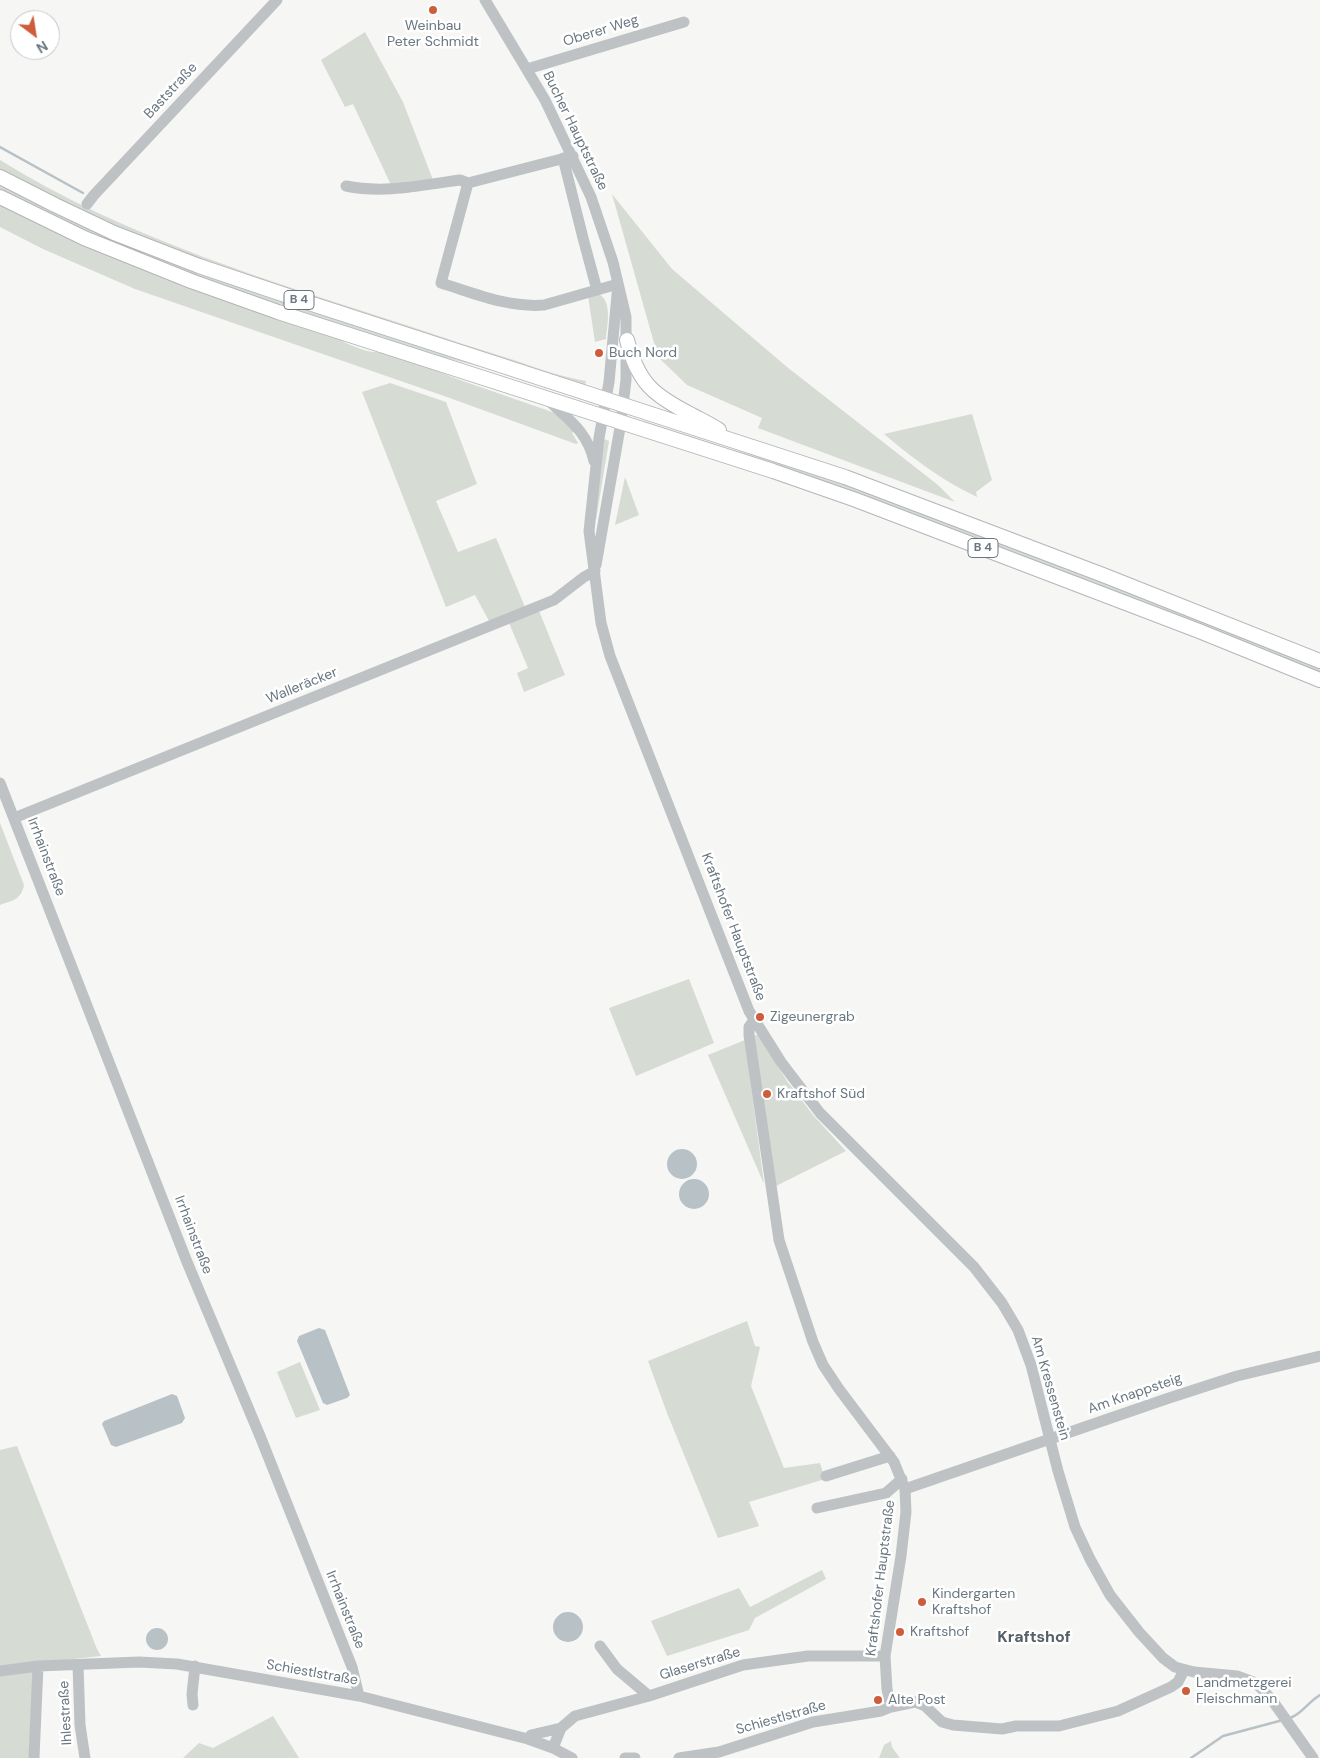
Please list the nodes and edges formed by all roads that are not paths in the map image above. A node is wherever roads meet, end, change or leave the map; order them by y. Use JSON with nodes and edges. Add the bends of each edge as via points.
{"nodes":[{"id":1,"x":277,"y":0,"type":"edge"},
{"id":2,"x":486,"y":0,"type":"edge"},
{"id":3,"x":684,"y":22,"type":"dead end"},
{"id":4,"x":527,"y":69,"type":"junction"},
{"id":5,"x":568,"y":157,"type":"junction"},
{"id":6,"x":0,"y":177,"type":"edge"},
{"id":7,"x":468,"y":183,"type":"junction"},
{"id":8,"x":346,"y":186,"type":"dead end"},
{"id":9,"x":0,"y":197,"type":"edge"},
{"id":10,"x":87,"y":204,"type":"dead end"},
{"id":11,"x":618,"y":284,"type":"junction"},
{"id":12,"x":598,"y":290,"type":"junction"},
{"id":13,"x":627,"y":340,"type":"junction"},
{"id":14,"x":547,"y":399,"type":"junction"},
{"id":15,"x":607,"y":400,"type":"junction"},
{"id":16,"x":623,"y":406,"type":"junction"},
{"id":17,"x":604,"y":417,"type":"junction"},
{"id":18,"x":621,"y":422,"type":"junction"},
{"id":19,"x":736,"y":442,"type":"junction"},
{"id":20,"x":595,"y":465,"type":"junction"},
{"id":21,"x":595,"y":571,"type":"junction"},
{"id":22,"x":1320,"y":661,"type":"edge"},
{"id":23,"x":1320,"y":680,"type":"edge"},
{"id":24,"x":0,"y":783,"type":"edge"},
{"id":25,"x":14,"y":818,"type":"junction"},
{"id":26,"x":754,"y":1020,"type":"junction"},
{"id":27,"x":1320,"y":1356,"type":"edge"},
{"id":28,"x":1050,"y":1440,"type":"junction"},
{"id":29,"x":890,"y":1456,"type":"junction"},
{"id":30,"x":826,"y":1476,"type":"dead end"},
{"id":31,"x":904,"y":1484,"type":"junction"},
{"id":32,"x":817,"y":1508,"type":"dead end"},
{"id":33,"x":600,"y":1646,"type":"dead end"},
{"id":34,"x":885,"y":1656,"type":"junction"},
{"id":35,"x":78,"y":1665,"type":"junction"},
{"id":36,"x":38,"y":1666,"type":"junction"},
{"id":37,"x":195,"y":1666,"type":"junction"},
{"id":38,"x":1184,"y":1670,"type":"junction"},
{"id":39,"x":0,"y":1672,"type":"edge"},
{"id":40,"x":359,"y":1696,"type":"junction"},
{"id":41,"x":649,"y":1696,"type":"junction"},
{"id":42,"x":194,"y":1705,"type":"dead end"},
{"id":43,"x":891,"y":1707,"type":"junction"},
{"id":44,"x":561,"y":1728,"type":"junction"},
{"id":45,"x":528,"y":1739,"type":"junction"},
{"id":46,"x":553,"y":1748,"type":"junction"},
{"id":47,"x":34,"y":1758,"type":"edge"},
{"id":48,"x":85,"y":1758,"type":"edge"},
{"id":49,"x":572,"y":1758,"type":"edge"},
{"id":50,"x":625,"y":1758,"type":"edge"},
{"id":51,"x":635,"y":1758,"type":"edge"},
{"id":52,"x":679,"y":1758,"type":"edge"},
{"id":53,"x":1313,"y":1758,"type":"edge"}],
"edges":[{"from":1,"to":10,"type":"street","name":"Baststraße"},
{"from":2,"to":4,"type":"street","name":"Bucher Hauptstraße"},
{"from":3,"to":4,"type":"street","name":"Oberer Weg"},
{"from":4,"to":5,"type":"street","name":"Bucher Hauptstraße","via":[[546,100]]},
{"from":5,"to":7,"type":"street"},
{"from":5,"to":11,"type":"street","name":"Bucher Hauptstraße","via":[[591,197]]},
{"from":5,"to":12,"type":"street","name":"Bucher Hauptstraße","via":[[582,238]]},
{"from":6,"to":15,"type":"main road","number":"B 4","via":[[114,233],[199,266]]},
{"from":7,"to":8,"type":"street","via":[[460,180],[362,190]]},
{"from":7,"to":12,"type":"street","via":[[441,283],[508,304],[533,306]]},
{"from":9,"to":14,"type":"main road","number":"B 4","via":[[84,238],[191,281]]},
{"from":11,"to":12,"type":"street"},
{"from":11,"to":13,"type":"street","name":"Bucher Hauptstraße","via":[[626,317]]},
{"from":11,"to":15,"type":"street","name":"Bucher Hauptstraße"},
{"from":13,"to":16,"type":"street","name":"Bucher Hauptstraße"},
{"from":13,"to":19,"type":"main road","number":"B 4","via":[[632,360],[646,384],[667,402],[712,425]]},
{"from":14,"to":17,"type":"main road","number":"B 4"},
{"from":14,"to":20,"type":"street","via":[[580,430]]},
{"from":15,"to":16,"type":"main road","number":"B 4"},
{"from":15,"to":17,"type":"street","name":"Bucher Hauptstraße"},
{"from":16,"to":18,"type":"street","name":"Bucher Hauptstraße"},
{"from":16,"to":19,"type":"main road","number":"B 4"},
{"from":17,"to":18,"type":"main road","number":"B 4"},
{"from":17,"to":20,"type":"street","name":"Kraftshofer Hauptstraße"},
{"from":18,"to":21,"type":"street","name":"Kraftshofer Hauptstraße"},
{"from":18,"to":23,"type":"main road","number":"B 4","via":[[856,500]]},
{"from":19,"to":22,"type":"main road","number":"B 4","via":[[864,484],[1103,574]]},
{"from":20,"to":21,"type":"street","name":"Kraftshofer Hauptstraße","via":[[589,540]]},
{"from":21,"to":25,"type":"street","name":"Walleräcker","via":[[554,600]]},
{"from":21,"to":26,"type":"street","name":"Kraftshofer Hauptstraße","via":[[601,623],[610,656],[741,994]]},
{"from":24,"to":25,"type":"street","name":"Irrhainstraße"},
{"from":25,"to":40,"type":"street","name":"Irrhainstraße","via":[[187,1262],[352,1667]]},
{"from":26,"to":28,"type":"street","name":"Am Kressenstein","via":[[791,1076],[824,1117],[994,1289],[1024,1344]]},
{"from":26,"to":29,"type":"street","name":"Kraftshofer Hauptstraße","via":[[749,1027],[749,1035],[779,1240],[823,1365]]},
{"from":27,"to":28,"type":"street","name":"Am Knappsteig","via":[[1237,1376]]},
{"from":28,"to":31,"type":"street","name":"Am Knappsteig"},
{"from":28,"to":38,"type":"street","name":"Am Kressenstein","via":[[1075,1527],[1098,1575],[1145,1639],[1168,1662]]},
{"from":29,"to":30,"type":"street"},
{"from":29,"to":31,"type":"street","name":"Kraftshofer Hauptstraße"},
{"from":31,"to":32,"type":"street","name":"Kraftshofer Hauptstraße","via":[[886,1492]]},
{"from":31,"to":34,"type":"street","name":"Kraftshofer Hauptstraße","via":[[906,1512]]},
{"from":33,"to":41,"type":"street","via":[[617,1669]]},
{"from":34,"to":41,"type":"street","name":"Glaserstraße","via":[[808,1656],[744,1665]]},
{"from":34,"to":43,"type":"street","name":"Kraftshofer Hauptstraße"},
{"from":35,"to":36,"type":"street","name":"Schiestlstraße"},
{"from":35,"to":37,"type":"street","name":"Schiestlstraße","via":[[147,1662]]},
{"from":35,"to":48,"type":"street","name":"Ihlestraße","via":[[80,1725]]},
{"from":36,"to":39,"type":"street","name":"Schiestlstraße"},
{"from":36,"to":47,"type":"street"},
{"from":37,"to":40,"type":"street","name":"Schiestlstraße"},
{"from":37,"to":42,"type":"street"},
{"from":38,"to":43,"type":"street","via":[[1171,1688],[1118,1711],[1059,1726],[1002,1729],[953,1725],[942,1722],[924,1706],[914,1702]]},
{"from":38,"to":53,"type":"street","via":[[1244,1678],[1260,1687]]},
{"from":40,"to":45,"type":"street","name":"Schiestlstraße"},
{"from":41,"to":44,"type":"street","name":"Glaserstraße","via":[[575,1716]]},
{"from":43,"to":52,"type":"street","name":"Schiestlstraße","via":[[813,1722],[719,1752]]},
{"from":44,"to":45,"type":"street","name":"Glaserstraße","via":[[531,1735]]},
{"from":44,"to":46,"type":"street"},
{"from":45,"to":46,"type":"street","name":"Schiestlstraße"},
{"from":46,"to":49,"type":"street","name":"Schiestlstraße"},
{"from":50,"to":51,"type":"street"}]}
